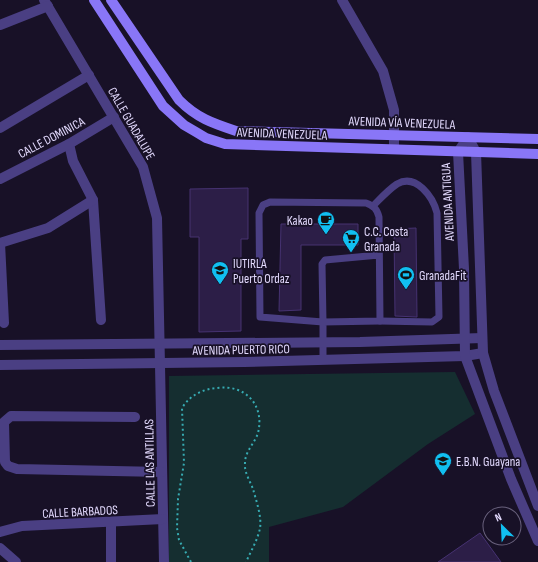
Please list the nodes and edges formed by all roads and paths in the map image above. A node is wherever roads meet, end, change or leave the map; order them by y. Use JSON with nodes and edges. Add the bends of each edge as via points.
{"nodes":[{"id":1,"x":94,"y":0,"type":"edge"},
{"id":2,"x":111,"y":0,"type":"edge"},
{"id":3,"x":342,"y":0,"type":"edge"},
{"id":4,"x":46,"y":3,"type":"edge"},
{"id":5,"x":0,"y":25,"type":"edge"},
{"id":6,"x":89,"y":76,"type":"junction"},
{"id":7,"x":114,"y":117,"type":"junction"},
{"id":8,"x":207,"y":121,"type":"junction"},
{"id":9,"x":0,"y":128,"type":"edge"},
{"id":10,"x":196,"y":132,"type":"junction"},
{"id":11,"x":395,"y":134,"type":"junction"},
{"id":12,"x":468,"y":137,"type":"junction"},
{"id":13,"x":538,"y":139,"type":"edge"},
{"id":14,"x":69,"y":144,"type":"junction"},
{"id":15,"x":394,"y":149,"type":"junction"},
{"id":16,"x":458,"y":152,"type":"junction"},
{"id":17,"x":476,"y":152,"type":"junction"},
{"id":18,"x":538,"y":154,"type":"edge"},
{"id":19,"x":0,"y":179,"type":"edge"},
{"id":20,"x":93,"y":200,"type":"junction"},
{"id":21,"x":373,"y":206,"type":"junction"},
{"id":22,"x":0,"y":243,"type":"edge"},
{"id":23,"x":379,"y":255,"type":"junction"},
{"id":24,"x":102,"y":320,"type":"dead end"},
{"id":25,"x":380,"y":321,"type":"junction"},
{"id":26,"x":323,"y":322,"type":"junction"},
{"id":27,"x":4,"y":323,"type":"dead end"},
{"id":28,"x":482,"y":338,"type":"junction"},
{"id":29,"x":464,"y":340,"type":"junction"},
{"id":30,"x":323,"y":342,"type":"junction"},
{"id":31,"x":159,"y":344,"type":"junction"},
{"id":32,"x":0,"y":345,"type":"edge"},
{"id":33,"x":483,"y":353,"type":"junction"},
{"id":34,"x":465,"y":356,"type":"junction"},
{"id":35,"x":323,"y":360,"type":"junction"},
{"id":36,"x":160,"y":363,"type":"junction"},
{"id":37,"x":0,"y":365,"type":"edge"},
{"id":38,"x":134,"y":417,"type":"dead end"},
{"id":39,"x":162,"y":472,"type":"junction"},
{"id":40,"x":538,"y":506,"type":"edge"},
{"id":41,"x":163,"y":519,"type":"junction"},
{"id":42,"x":111,"y":522,"type":"junction"},
{"id":43,"x":0,"y":532,"type":"edge"},
{"id":44,"x":538,"y":541,"type":"edge"},
{"id":45,"x":0,"y":548,"type":"edge"},
{"id":46,"x":16,"y":562,"type":"edge"},
{"id":47,"x":111,"y":562,"type":"edge"},
{"id":48,"x":164,"y":562,"type":"edge"},
{"id":49,"x":191,"y":562,"type":"edge"},
{"id":50,"x":246,"y":562,"type":"edge"}],
"edges":[{"from":1,"to":10,"type":"street","name":"AVENIDA VENEZUELA","via":[[163,106]]},
{"from":2,"to":8,"type":"street","name":"AVENIDA VÍA VENEZUELA","via":[[179,100],[191,112]]},
{"from":3,"to":11,"type":"street","via":[[384,71],[394,110]]},
{"from":4,"to":5,"type":"street"},
{"from":4,"to":6,"type":"street","name":"CALLE GUADALUPE"},
{"from":6,"to":7,"type":"street","name":"CALLE GUADALUPE"},
{"from":6,"to":9,"type":"street"},
{"from":7,"to":14,"type":"street","name":"CALLE DOMINICA"},
{"from":7,"to":31,"type":"street","name":"CALLE GUADALUPE","via":[[143,167],[157,218]]},
{"from":8,"to":10,"type":"street"},
{"from":8,"to":11,"type":"street","name":"AVENIDA VÍA VENEZUELA","via":[[236,131]]},
{"from":10,"to":15,"type":"street","name":"AVENIDA VENEZUELA","via":[[225,144]]},
{"from":11,"to":12,"type":"street","name":"AVENIDA VÍA VENEZUELA"},
{"from":11,"to":15,"type":"street"},
{"from":12,"to":13,"type":"street","name":"AVENIDA VÍA VENEZUELA"},
{"from":12,"to":16,"type":"street","name":"AVENIDA ANTIGUA"},
{"from":12,"to":17,"type":"street"},
{"from":14,"to":19,"type":"street","name":"CALLE DOMINICA"},
{"from":14,"to":20,"type":"street","via":[[73,161]]},
{"from":15,"to":16,"type":"street","name":"AVENIDA VENEZUELA"},
{"from":16,"to":17,"type":"street","name":"AVENIDA VENEZUELA"},
{"from":16,"to":29,"type":"street","name":"AVENIDA ANTIGUA","via":[[464,269]]},
{"from":17,"to":18,"type":"street","name":"AVENIDA VENEZUELA"},
{"from":17,"to":28,"type":"street"},
{"from":20,"to":22,"type":"street","via":[[48,228]]},
{"from":20,"to":24,"type":"street"},
{"from":21,"to":23,"type":"lane","via":[[379,217]]},
{"from":21,"to":25,"type":"lane","via":[[398,183],[410,182],[428,192],[437,213],[439,316],[432,322]]},
{"from":21,"to":26,"type":"lane","via":[[366,203],[270,202],[263,205],[259,213],[260,317]]},
{"from":22,"to":27,"type":"street"},
{"from":23,"to":25,"type":"lane"},
{"from":23,"to":26,"type":"lane","via":[[325,260],[322,264]]},
{"from":25,"to":26,"type":"lane"},
{"from":26,"to":30,"type":"lane"},
{"from":28,"to":29,"type":"street","name":"AVENIDA PUERTO RICO"},
{"from":28,"to":33,"type":"street"},
{"from":29,"to":30,"type":"street","name":"AVENIDA PUERTO RICO"},
{"from":29,"to":34,"type":"street","name":"AVENIDA ANTIGUA"},
{"from":30,"to":31,"type":"street","name":"AVENIDA PUERTO RICO"},
{"from":30,"to":35,"type":"lane"},
{"from":31,"to":32,"type":"street","name":"AVENIDA PUERTO RICO"},
{"from":31,"to":36,"type":"street","name":"CALLE GUADALUPE"},
{"from":33,"to":34,"type":"street","name":"AVENIDA PUERTO RICO"},
{"from":33,"to":40,"type":"street","via":[[494,390]]},
{"from":34,"to":35,"type":"street","name":"AVENIDA PUERTO RICO"},
{"from":34,"to":44,"type":"street","name":"AVENIDA ANTIGUA","via":[[511,479]]},
{"from":35,"to":36,"type":"street","name":"AVENIDA PUERTO RICO"},
{"from":36,"to":37,"type":"street","name":"AVENIDA PUERTO RICO"},
{"from":36,"to":39,"type":"street","name":"CALLE LAS ANTILLAS"},
{"from":38,"to":39,"type":"street","via":[[10,416],[4,422],[5,462],[17,469]]},
{"from":39,"to":41,"type":"street","name":"CALLE LAS ANTILLAS"},
{"from":41,"to":42,"type":"street","name":"CALLE BARBADOS"},
{"from":41,"to":48,"type":"street","name":"CALLE LAS ANTILLAS"},
{"from":42,"to":43,"type":"street","name":"CALLE BARBADOS","via":[[22,526]]},
{"from":42,"to":47,"type":"street"},
{"from":45,"to":46,"type":"street"},
{"from":49,"to":50,"type":"path","via":[[179,540],[177,528],[178,499],[184,463],[182,408],[187,400],[198,393],[226,386],[252,398],[260,423],[257,435],[248,449],[245,463],[260,528]]}]}
